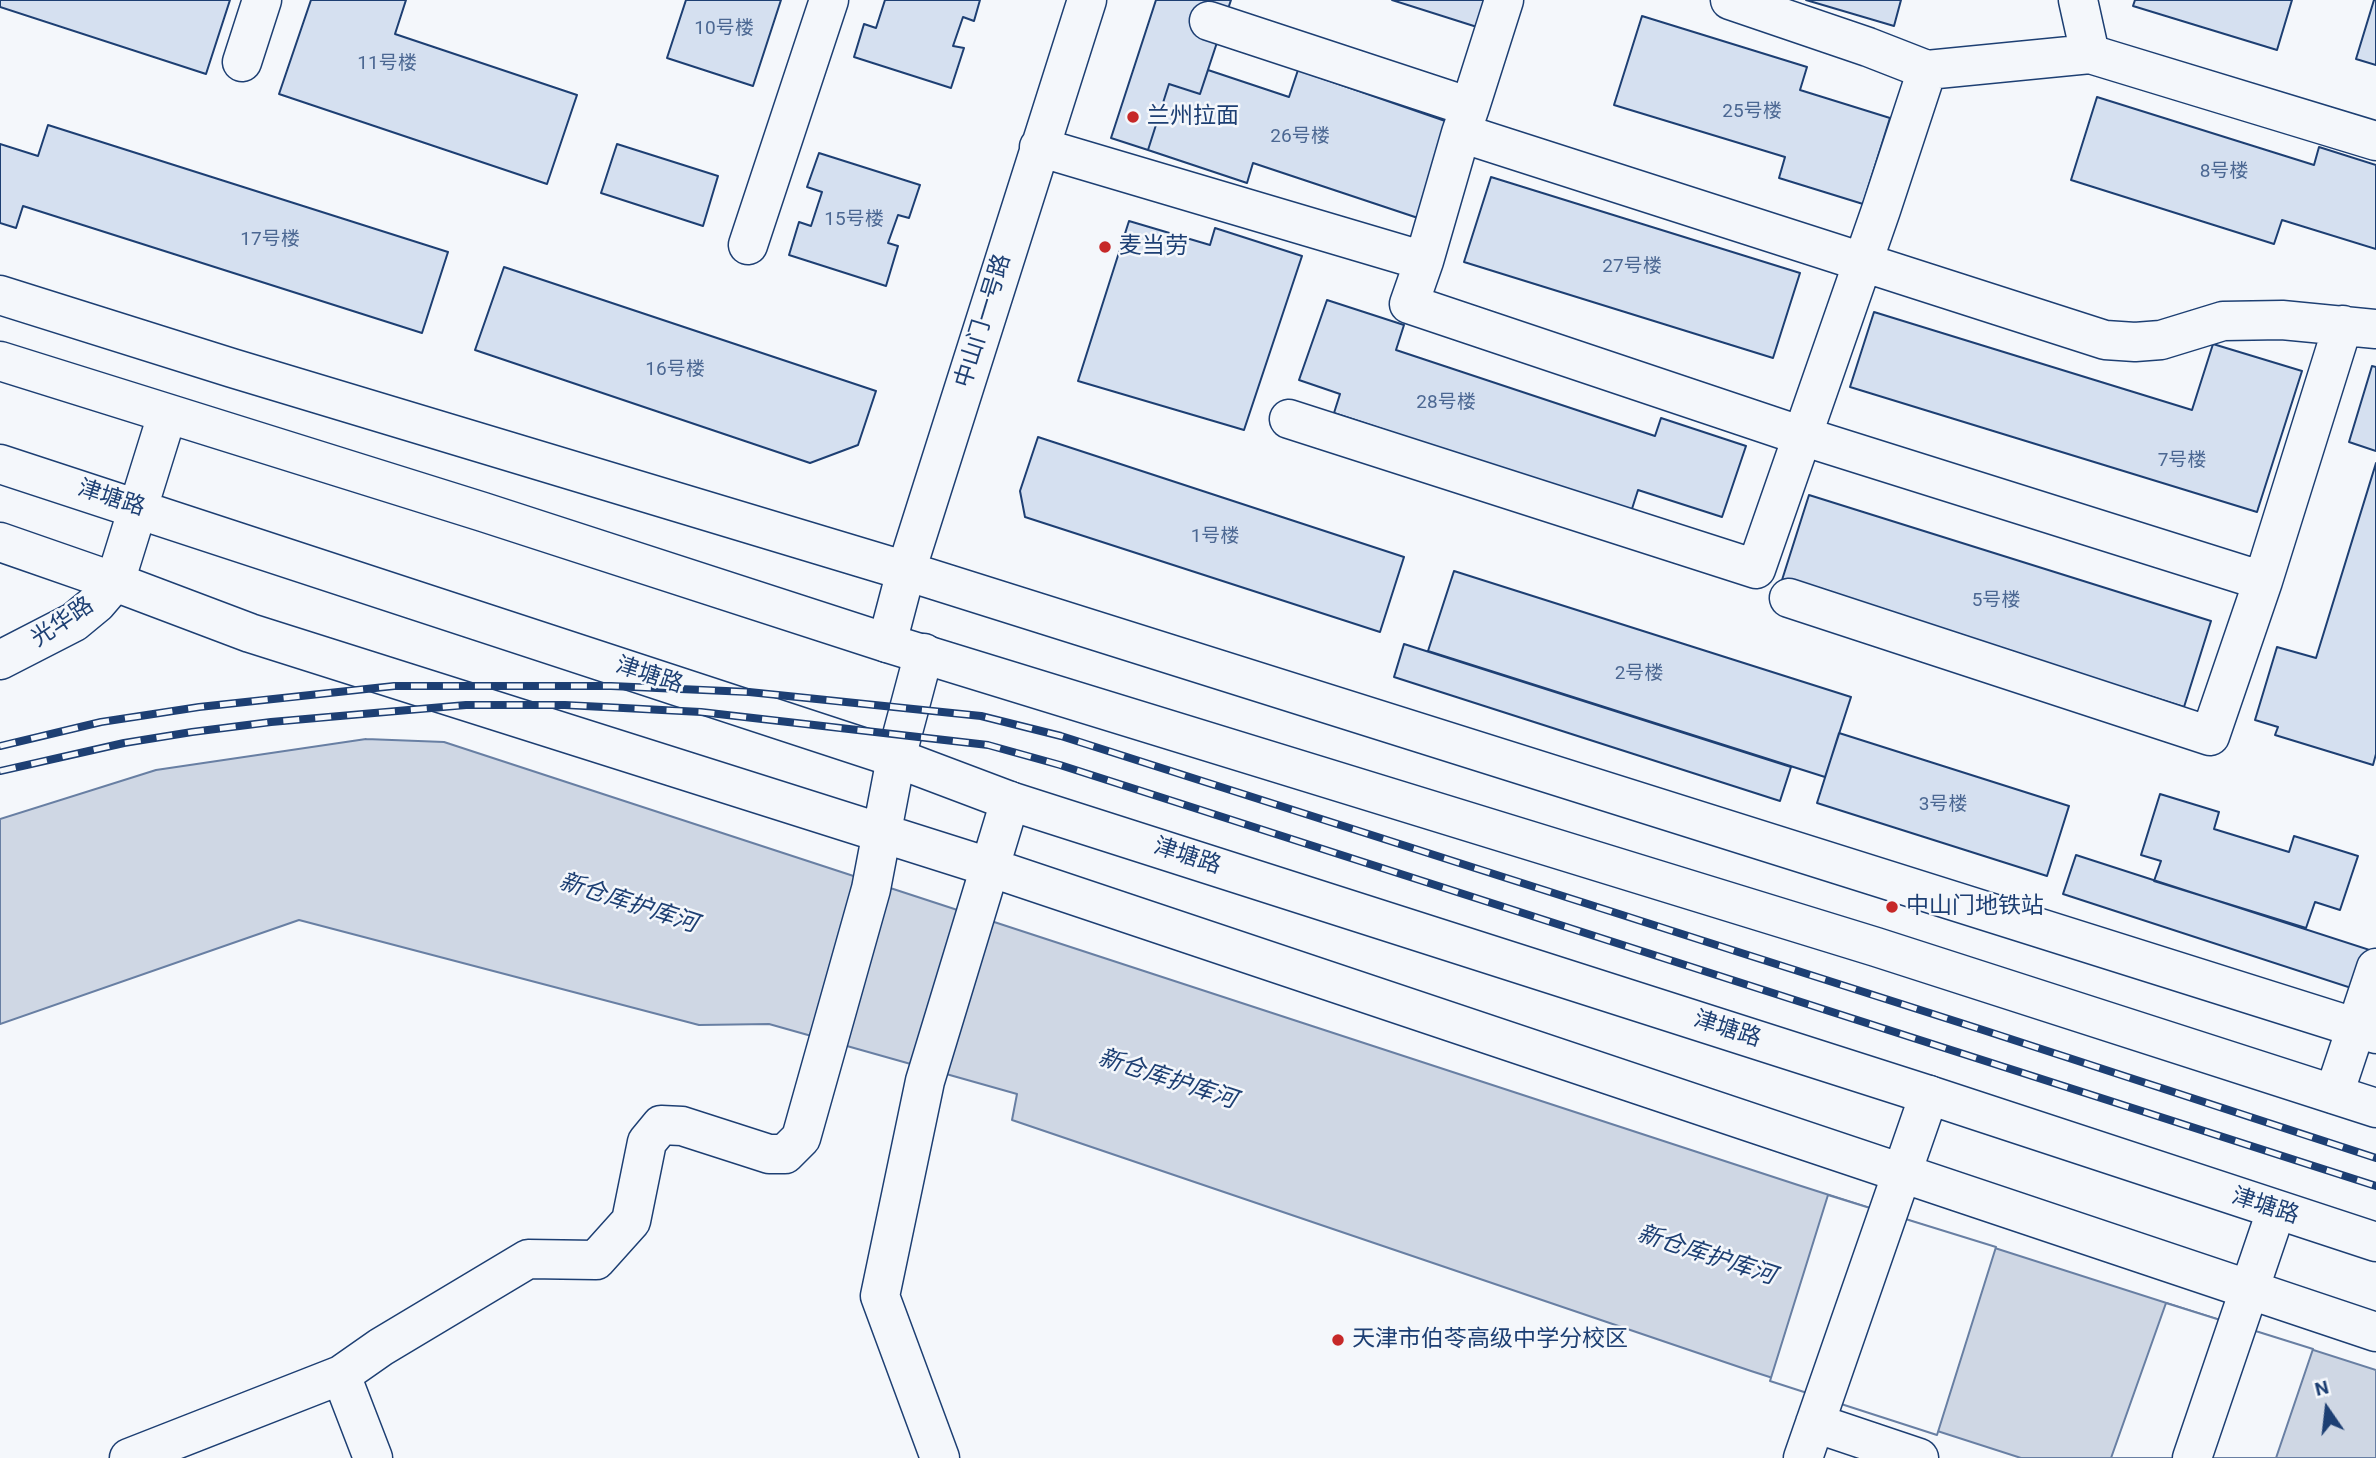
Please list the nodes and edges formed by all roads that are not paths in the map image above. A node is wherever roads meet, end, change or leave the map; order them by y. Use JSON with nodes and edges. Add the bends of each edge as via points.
{"nodes":[{"id":1,"x":262,"y":0,"type":"edge"},
{"id":2,"x":829,"y":0,"type":"edge"},
{"id":3,"x":1087,"y":0,"type":"edge"},
{"id":4,"x":1504,"y":0,"type":"edge"},
{"id":5,"x":1730,"y":0,"type":"edge"},
{"id":6,"x":2078,"y":0,"type":"edge"},
{"id":7,"x":1209,"y":20,"type":"dead end"},
{"id":8,"x":2090,"y":54,"type":"junction"},
{"id":9,"x":242,"y":62,"type":"dead end"},
{"id":10,"x":1927,"y":70,"type":"junction"},
{"id":11,"x":1465,"y":120,"type":"junction"},
{"id":12,"x":2376,"y":141,"type":"edge"},
{"id":13,"x":1039,"y":148,"type":"junction"},
{"id":14,"x":748,"y":244,"type":"dead end"},
{"id":15,"x":1424,"y":261,"type":"junction"},
{"id":16,"x":1861,"y":262,"type":"junction"},
{"id":17,"x":0,"y":295,"type":"edge"},
{"id":18,"x":2360,"y":327,"type":"edge"},
{"id":19,"x":0,"y":361,"type":"edge"},
{"id":20,"x":167,"y":415,"type":"junction"},
{"id":21,"x":1289,"y":419,"type":"dead end"},
{"id":22,"x":1802,"y":436,"type":"junction"},
{"id":23,"x":0,"y":464,"type":"edge"},
{"id":24,"x":139,"y":508,"type":"junction"},
{"id":25,"x":0,"y":542,"type":"edge"},
{"id":26,"x":906,"y":571,"type":"junction"},
{"id":27,"x":2263,"y":581,"type":"junction"},
{"id":28,"x":115,"y":582,"type":"junction"},
{"id":29,"x":1789,"y":598,"type":"dead end"},
{"id":30,"x":887,"y":643,"type":"junction"},
{"id":31,"x":924,"y":653,"type":"junction"},
{"id":32,"x":0,"y":660,"type":"edge"},
{"id":33,"x":896,"y":758,"type":"junction"},
{"id":34,"x":1010,"y":801,"type":"junction"},
{"id":35,"x":880,"y":834,"type":"junction"},
{"id":36,"x":989,"y":867,"type":"junction"},
{"id":37,"x":2376,"y":968,"type":"edge"},
{"id":38,"x":2366,"y":1031,"type":"edge"},
{"id":39,"x":2334,"y":1094,"type":"junction"},
{"id":40,"x":1928,"y":1095,"type":"junction"},
{"id":41,"x":2376,"y":1108,"type":"edge"},
{"id":42,"x":1903,"y":1172,"type":"junction"},
{"id":43,"x":2276,"y":1211,"type":"junction"},
{"id":44,"x":2376,"y":1242,"type":"edge"},
{"id":45,"x":2250,"y":1290,"type":"junction"},
{"id":46,"x":2376,"y":1332,"type":"edge"},
{"id":47,"x":341,"y":1375,"type":"junction"},
{"id":48,"x":1809,"y":1441,"type":"edge"},
{"id":49,"x":129,"y":1458,"type":"edge"},
{"id":50,"x":373,"y":1458,"type":"edge"},
{"id":51,"x":940,"y":1458,"type":"edge"},
{"id":52,"x":1919,"y":1458,"type":"edge"},
{"id":53,"x":2192,"y":1458,"type":"edge"}],
"edges":[{"from":1,"to":9,"type":"street"},
{"from":2,"to":14,"type":"street"},
{"from":3,"to":13,"type":"street","name":"中山门一号路"},
{"from":4,"to":11,"type":"street"},
{"from":5,"to":10,"type":"street"},
{"from":6,"to":8,"type":"street"},
{"from":7,"to":11,"type":"street"},
{"from":8,"to":10,"type":"street"},
{"from":8,"to":12,"type":"street"},
{"from":10,"to":16,"type":"street"},
{"from":11,"to":15,"type":"street"},
{"from":11,"to":16,"type":"street"},
{"from":13,"to":15,"type":"street"},
{"from":13,"to":26,"type":"street","name":"中山门一号路"},
{"from":15,"to":22,"type":"street","via":[[1409,304]]},
{"from":16,"to":18,"type":"street","via":[[2105,340],[2161,340],[2223,321],[2282,320]]},
{"from":16,"to":22,"type":"street"},
{"from":17,"to":26,"type":"street"},
{"from":18,"to":27,"type":"street"},
{"from":19,"to":20,"type":"street"},
{"from":20,"to":24,"type":"street","name":"光华路"},
{"from":20,"to":30,"type":"street"},
{"from":21,"to":22,"type":"street","via":[[1756,569]]},
{"from":22,"to":27,"type":"street"},
{"from":23,"to":24,"type":"street","name":"津塘路"},
{"from":24,"to":28,"type":"street","name":"光华路"},
{"from":24,"to":33,"type":"street","name":"津塘路"},
{"from":25,"to":28,"type":"street"},
{"from":26,"to":30,"type":"street","name":"中山门一号路"},
{"from":26,"to":38,"type":"street"},
{"from":27,"to":29,"type":"street","via":[[2210,736]]},
{"from":28,"to":32,"type":"street","name":"光华路","via":[[74,622]]},
{"from":28,"to":35,"type":"street","via":[[250,633]]},
{"from":30,"to":31,"type":"street"},
{"from":31,"to":33,"type":"street"},
{"from":31,"to":39,"type":"street","via":[[1863,942]]},
{"from":33,"to":34,"type":"street","name":"津塘路"},
{"from":33,"to":35,"type":"street"},
{"from":34,"to":36,"type":"street"},
{"from":34,"to":40,"type":"street","name":"津塘路"},
{"from":35,"to":36,"type":"street"},
{"from":35,"to":47,"type":"street","via":[[871,888],[801,1138],[785,1154],[769,1154],[682,1126],[661,1125],[647,1142],[631,1221],[596,1260],[528,1259],[381,1346]]},
{"from":36,"to":42,"type":"street"},
{"from":36,"to":51,"type":"street","via":[[925,1081],[880,1296]]},
{"from":37,"to":38,"type":"street"},
{"from":38,"to":39,"type":"street"},
{"from":39,"to":41,"type":"street"},
{"from":40,"to":42,"type":"street"},
{"from":40,"to":43,"type":"street","name":"津塘路"},
{"from":42,"to":45,"type":"street"},
{"from":42,"to":48,"type":"street"},
{"from":43,"to":44,"type":"street","name":"津塘路"},
{"from":43,"to":45,"type":"street"},
{"from":45,"to":46,"type":"street"},
{"from":45,"to":53,"type":"street"},
{"from":47,"to":49,"type":"street"},
{"from":47,"to":50,"type":"street"},
{"from":48,"to":52,"type":"street"}]}
